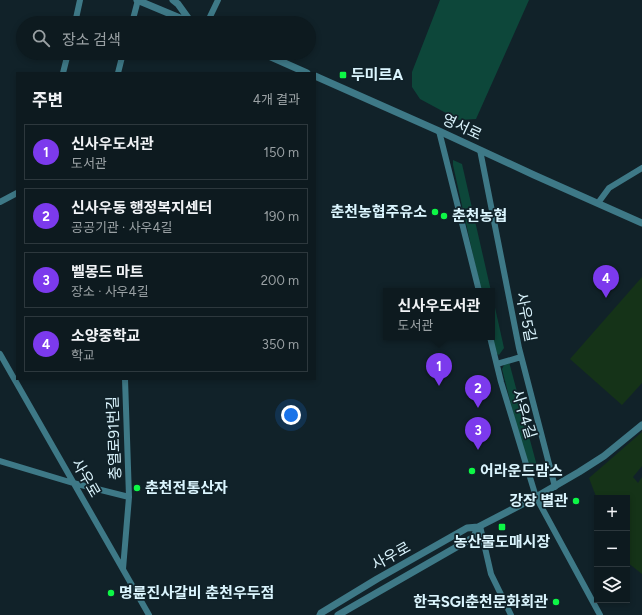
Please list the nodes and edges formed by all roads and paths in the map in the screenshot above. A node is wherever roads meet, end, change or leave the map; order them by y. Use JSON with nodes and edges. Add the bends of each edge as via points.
{"nodes":[{"id":1,"x":80,"y":0,"type":"edge"},
{"id":2,"x":138,"y":0,"type":"edge"},
{"id":3,"x":173,"y":0,"type":"edge"},
{"id":4,"x":218,"y":0,"type":"edge"},
{"id":5,"x":77,"y":16,"type":"edge"},
{"id":6,"x":134,"y":16,"type":"edge"},
{"id":7,"x":176,"y":16,"type":"edge"},
{"id":8,"x":187,"y":16,"type":"edge"},
{"id":9,"x":210,"y":16,"type":"edge"},
{"id":10,"x":66,"y":60,"type":"edge"},
{"id":11,"x":122,"y":60,"type":"edge"},
{"id":12,"x":278,"y":60,"type":"edge"},
{"id":13,"x":63,"y":72,"type":"edge"},
{"id":14,"x":118,"y":72,"type":"edge"},
{"id":15,"x":305,"y":72,"type":"edge"},
{"id":16,"x":316,"y":76,"type":"edge"},
{"id":17,"x":439,"y":131,"type":"junction"},
{"id":18,"x":480,"y":150,"type":"junction"},
{"id":19,"x":642,"y":168,"type":"edge"},
{"id":20,"x":16,"y":194,"type":"edge"},
{"id":21,"x":0,"y":202,"type":"edge"},
{"id":22,"x":598,"y":204,"type":"junction"},
{"id":23,"x":642,"y":223,"type":"edge"},
{"id":24,"x":478,"y":288,"type":"edge"},
{"id":25,"x":491,"y":340,"type":"edge"},
{"id":26,"x":0,"y":354,"type":"edge"},
{"id":27,"x":521,"y":357,"type":"junction"},
{"id":28,"x":497,"y":364,"type":"junction"},
{"id":29,"x":125,"y":380,"type":"edge"},
{"id":30,"x":642,"y":425,"type":"edge"},
{"id":31,"x":0,"y":461,"type":"edge"},
{"id":32,"x":73,"y":483,"type":"junction"},
{"id":33,"x":555,"y":487,"type":"junction"},
{"id":34,"x":129,"y":497,"type":"junction"},
{"id":35,"x":536,"y":497,"type":"junction"},
{"id":36,"x":479,"y":526,"type":"junction"},
{"id":37,"x":122,"y":569,"type":"junction"},
{"id":38,"x":148,"y":615,"type":"edge"},
{"id":39,"x":320,"y":615,"type":"edge"},
{"id":40,"x":338,"y":615,"type":"edge"},
{"id":41,"x":510,"y":615,"type":"edge"},
{"id":42,"x":600,"y":615,"type":"edge"}],
"edges":[{"from":1,"to":5,"type":"street"},
{"from":2,"to":6,"type":"street"},
{"from":2,"to":7,"type":"street"},
{"from":3,"to":8,"type":"street"},
{"from":4,"to":9,"type":"street"},
{"from":10,"to":13,"type":"street"},
{"from":11,"to":14,"type":"street"},
{"from":12,"to":15,"type":"street"},
{"from":16,"to":17,"type":"street","name":"영서로"},
{"from":17,"to":18,"type":"street","name":"영서로"},
{"from":17,"to":24,"type":"street"},
{"from":18,"to":22,"type":"street","name":"영서로"},
{"from":18,"to":27,"type":"street","name":"사우5길"},
{"from":19,"to":22,"type":"street","via":[[610,188]]},
{"from":20,"to":21,"type":"street"},
{"from":22,"to":23,"type":"street","name":"영서로"},
{"from":25,"to":28,"type":"street","name":"사우4길"},
{"from":26,"to":32,"type":"street","name":"사우로"},
{"from":27,"to":28,"type":"street"},
{"from":27,"to":33,"type":"street","name":"사우5길"},
{"from":28,"to":35,"type":"street","name":"사우4길"},
{"from":29,"to":34,"type":"street","name":"충열로91번길"},
{"from":30,"to":33,"type":"street","name":"사우로","via":[[604,456]]},
{"from":31,"to":32,"type":"street","name":"충열로91번길"},
{"from":32,"to":34,"type":"street","name":"충열로91번길"},
{"from":32,"to":37,"type":"street","name":"사우로"},
{"from":33,"to":35,"type":"street","name":"사우로"},
{"from":34,"to":37,"type":"street","name":"충열로91번길"},
{"from":35,"to":36,"type":"street","name":"사우로"},
{"from":35,"to":42,"type":"street"},
{"from":36,"to":39,"type":"street","name":"사우로","via":[[467,528]]},
{"from":36,"to":40,"type":"street","name":"사우로","via":[[474,537]]},
{"from":36,"to":41,"type":"street","via":[[491,574]]},
{"from":37,"to":38,"type":"street","name":"사우로"}]}
